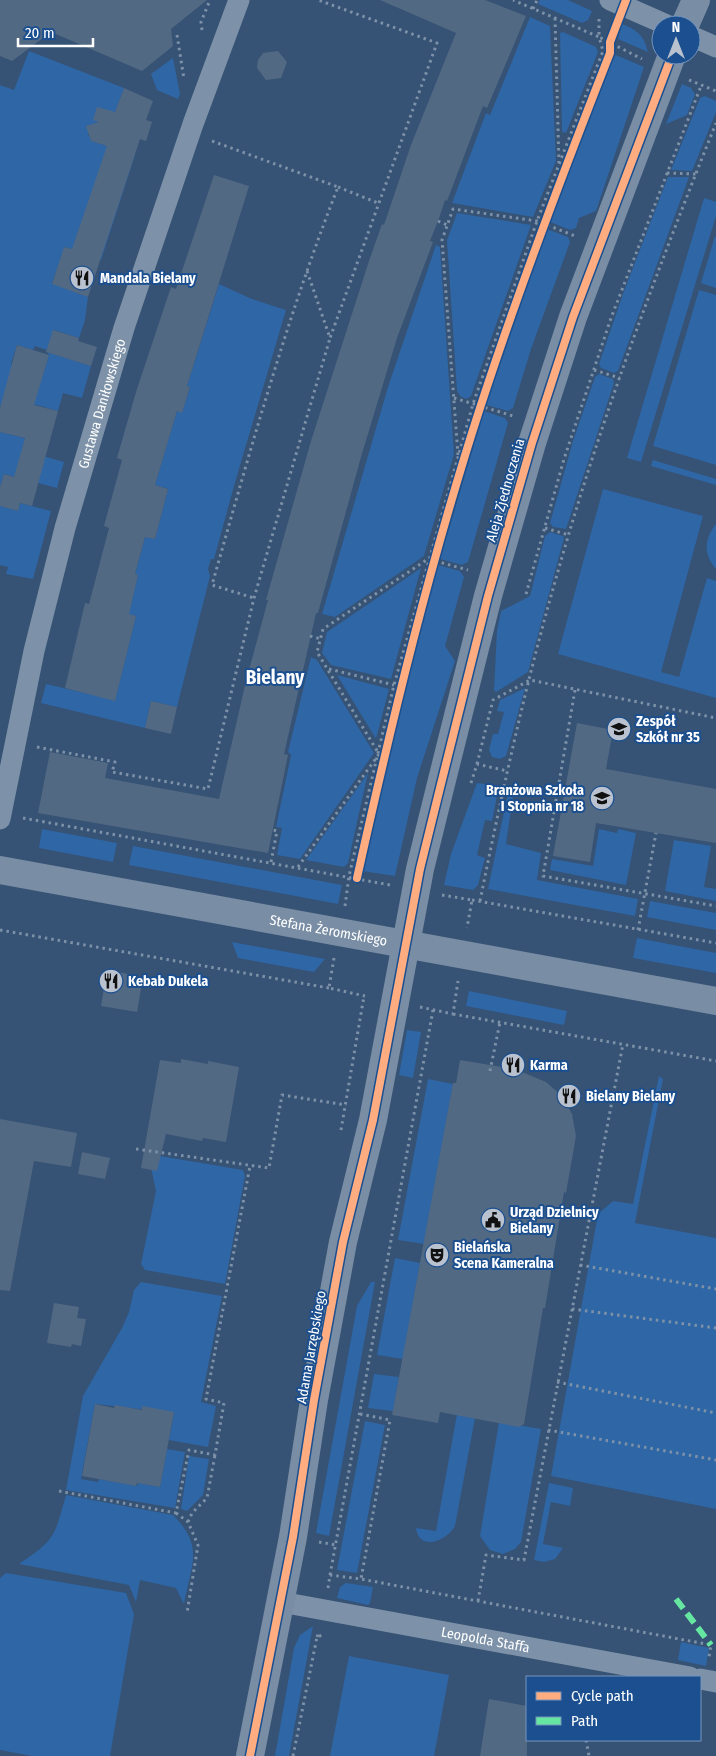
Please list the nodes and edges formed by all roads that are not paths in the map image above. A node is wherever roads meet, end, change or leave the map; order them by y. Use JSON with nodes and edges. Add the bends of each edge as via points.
{"nodes":[{"id":1,"x":239,"y":0,"type":"edge"},
{"id":2,"x":696,"y":0,"type":"edge"},
{"id":3,"x":616,"y":3,"type":"edge"},
{"id":4,"x":689,"y":15,"type":"edge"},
{"id":5,"x":651,"y":18,"type":"edge"},
{"id":6,"x":701,"y":40,"type":"edge"},
{"id":7,"x":716,"y":47,"type":"edge"},
{"id":8,"x":668,"y":65,"type":"edge"},
{"id":9,"x":0,"y":816,"type":"edge"},
{"id":10,"x":0,"y":870,"type":"edge"},
{"id":11,"x":405,"y":945,"type":"junction"},
{"id":12,"x":716,"y":1001,"type":"edge"},
{"id":13,"x":281,"y":1602,"type":"junction"},
{"id":14,"x":685,"y":1676,"type":"edge"},
{"id":15,"x":701,"y":1679,"type":"edge"},
{"id":16,"x":716,"y":1682,"type":"edge"},
{"id":17,"x":250,"y":1756,"type":"edge"}],
"edges":[{"from":1,"to":9,"type":"street","name":"Gustawa Daniłowskiego","via":[[199,131],[124,328],[65,528],[34,651]]},
{"from":2,"to":4,"type":"street"},
{"from":3,"to":5,"type":"street"},
{"from":6,"to":7,"type":"street"},
{"from":8,"to":11,"type":"street","name":"Aleja Zjednoczenia","via":[[573,317],[532,443],[488,596],[420,869]]},
{"from":10,"to":11,"type":"street","name":"Stefana Żeromskiego"},
{"from":11,"to":12,"type":"street","name":"Stefana Żeromskiego"},
{"from":11,"to":13,"type":"street","name":"Adama Jarzębskiego","via":[[373,1120],[341,1252]]},
{"from":13,"to":14,"type":"street","name":"Leopolda Staffa"},
{"from":13,"to":17,"type":"street","name":"Adama Jarzębskiego"},
{"from":15,"to":16,"type":"street"}]}
